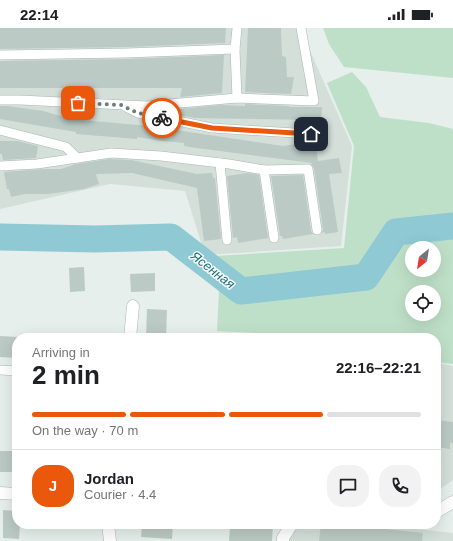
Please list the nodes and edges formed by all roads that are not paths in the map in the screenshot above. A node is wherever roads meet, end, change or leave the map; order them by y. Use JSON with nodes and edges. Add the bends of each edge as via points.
{"nodes":[{"id":1,"x":237,"y":28,"type":"edge"},
{"id":2,"x":301,"y":28,"type":"edge"},
{"id":3,"x":235,"y":49,"type":"junction"},
{"id":4,"x":0,"y":55,"type":"edge"},
{"id":5,"x":236,"y":98,"type":"junction"},
{"id":6,"x":0,"y":100,"type":"edge"},
{"id":7,"x":121,"y":105,"type":"junction"},
{"id":8,"x":0,"y":130,"type":"edge"},
{"id":9,"x":311,"y":134,"type":"dead end"},
{"id":10,"x":78,"y":158,"type":"junction"},
{"id":11,"x":220,"y":163,"type":"junction"},
{"id":12,"x":0,"y":166,"type":"edge"},
{"id":13,"x":264,"y":170,"type":"junction"},
{"id":14,"x":316,"y":230,"type":"dead end"},
{"id":15,"x":274,"y":238,"type":"dead end"},
{"id":16,"x":226,"y":240,"type":"dead end"},
{"id":17,"x":133,"y":306,"type":"dead end"},
{"id":18,"x":130,"y":333,"type":"edge"},
{"id":19,"x":0,"y":370,"type":"edge"},
{"id":20,"x":12,"y":371,"type":"edge"},
{"id":21,"x":0,"y":493,"type":"edge"},
{"id":22,"x":12,"y":494,"type":"edge"},
{"id":23,"x":453,"y":502,"type":"edge"},
{"id":24,"x":441,"y":509,"type":"edge"},
{"id":25,"x":109,"y":529,"type":"edge"},
{"id":26,"x":289,"y":529,"type":"edge"},
{"id":27,"x":110,"y":541,"type":"edge"},
{"id":28,"x":283,"y":541,"type":"edge"}],
"edges":[{"from":1,"to":3,"type":"lane"},
{"from":2,"to":5,"type":"lane","via":[[314,101]]},
{"from":3,"to":4,"type":"lane"},
{"from":3,"to":5,"type":"lane"},
{"from":5,"to":7,"type":"lane","via":[[147,106]]},
{"from":6,"to":7,"type":"lane"},
{"from":7,"to":9,"type":"lane","via":[[138,113],[212,128]]},
{"from":8,"to":10,"type":"lane","via":[[66,147]]},
{"from":10,"to":11,"type":"lane","via":[[111,153]]},
{"from":10,"to":12,"type":"lane"},
{"from":11,"to":13,"type":"lane"},
{"from":11,"to":16,"type":"lane"},
{"from":13,"to":14,"type":"lane","via":[[308,169]]},
{"from":13,"to":15,"type":"lane"},
{"from":17,"to":18,"type":"street"},
{"from":19,"to":20,"type":"lane"},
{"from":21,"to":22,"type":"street"},
{"from":23,"to":24,"type":"street"},
{"from":25,"to":27,"type":"street"},
{"from":26,"to":28,"type":"street"}]}
